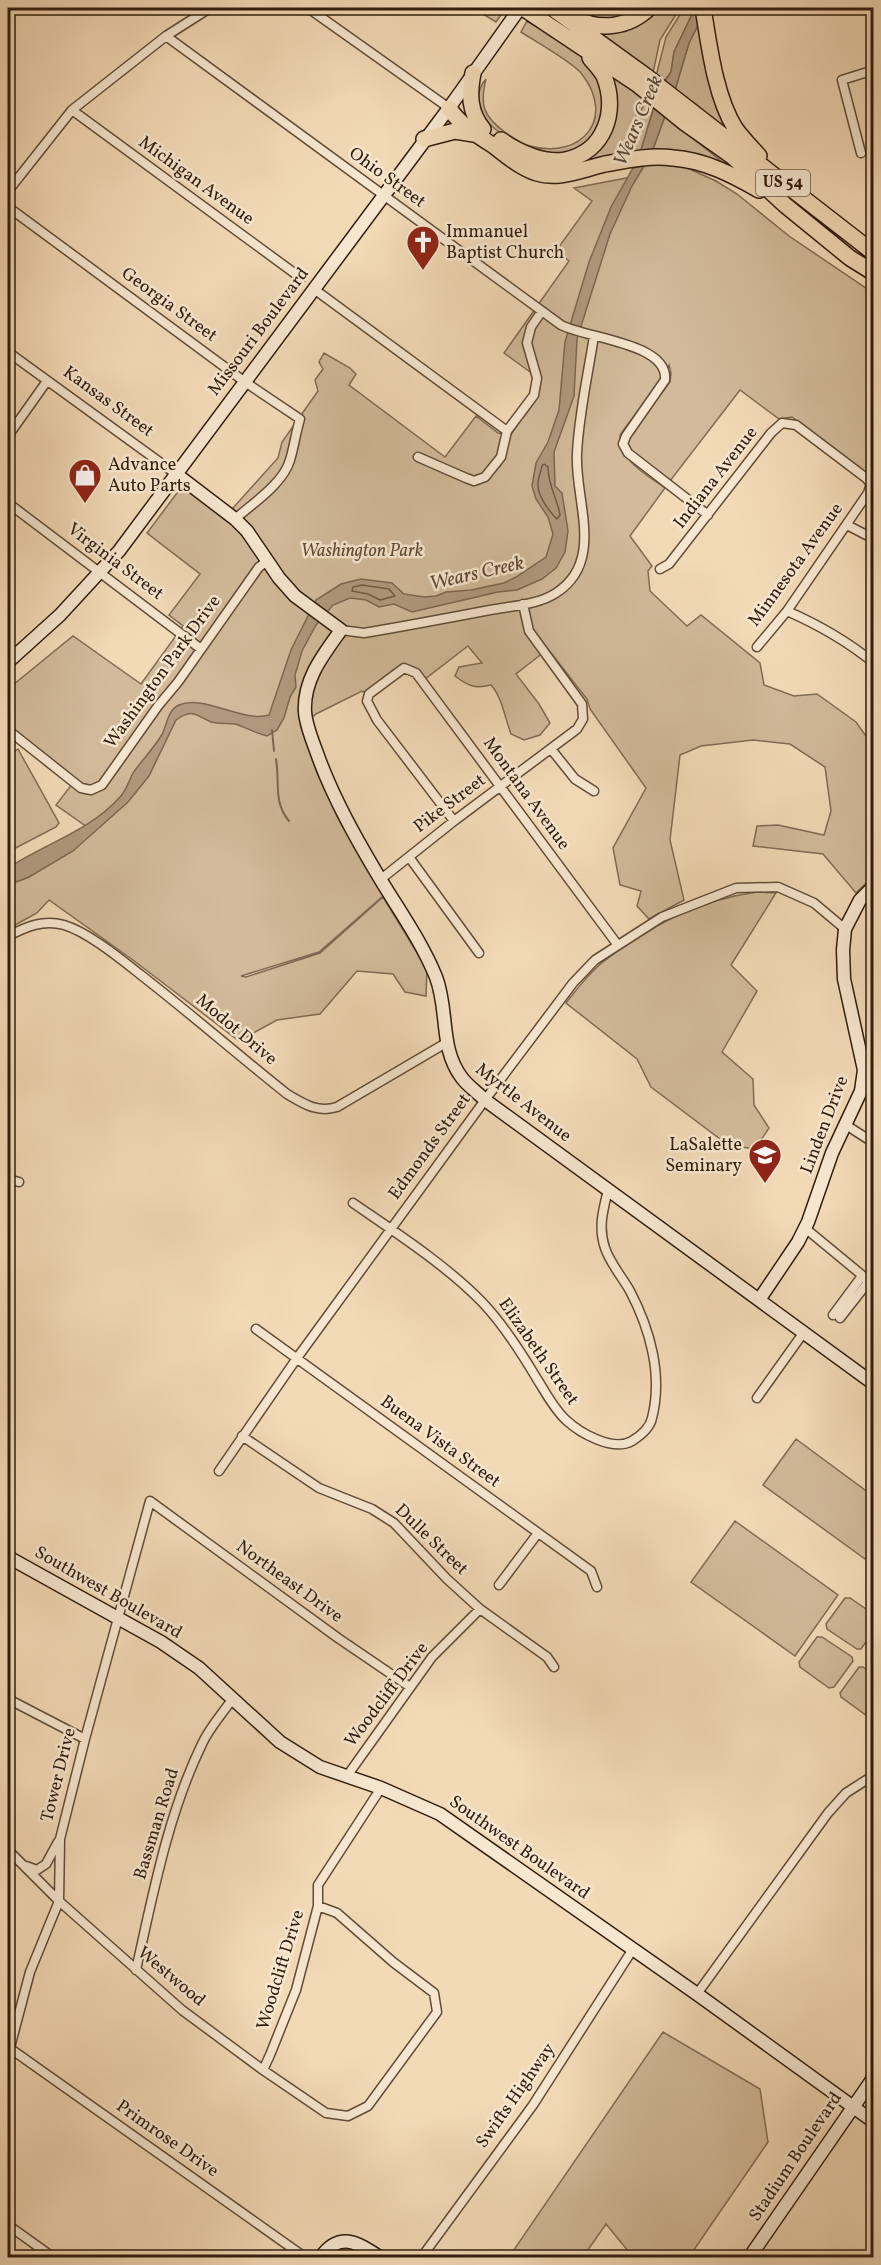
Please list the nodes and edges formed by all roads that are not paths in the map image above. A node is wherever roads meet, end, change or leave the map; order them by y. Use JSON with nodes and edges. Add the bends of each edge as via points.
{"nodes":[{"id":1,"x":210,"y":8,"type":"edge"},
{"id":2,"x":308,"y":8,"type":"edge"},
{"id":3,"x":521,"y":8,"type":"edge"},
{"id":4,"x":552,"y":8,"type":"edge"},
{"id":5,"x":649,"y":8,"type":"edge"},
{"id":6,"x":703,"y":8,"type":"edge"},
{"id":7,"x":166,"y":36,"type":"junction"},
{"id":8,"x":581,"y":46,"type":"junction"},
{"id":9,"x":873,"y":70,"type":"edge"},
{"id":10,"x":473,"y":73,"type":"junction"},
{"id":11,"x":641,"y":80,"type":"junction"},
{"id":12,"x":448,"y":108,"type":"junction"},
{"id":13,"x":72,"y":110,"type":"junction"},
{"id":14,"x":689,"y":118,"type":"junction"},
{"id":15,"x":480,"y":132,"type":"junction"},
{"id":16,"x":424,"y":139,"type":"junction"},
{"id":17,"x":861,"y":153,"type":"dead end"},
{"id":18,"x":776,"y":178,"type":"junction"},
{"id":19,"x":8,"y":191,"type":"edge"},
{"id":20,"x":383,"y":196,"type":"junction"},
{"id":21,"x":785,"y":205,"type":"junction"},
{"id":22,"x":8,"y":207,"type":"edge"},
{"id":23,"x":873,"y":253,"type":"edge"},
{"id":24,"x":873,"y":273,"type":"edge"},
{"id":25,"x":301,"y":278,"type":"dead end"},
{"id":26,"x":314,"y":289,"type":"junction"},
{"id":27,"x":542,"y":311,"type":"junction"},
{"id":28,"x":589,"y":334,"type":"junction"},
{"id":29,"x":8,"y":352,"type":"edge"},
{"id":30,"x":47,"y":381,"type":"junction"},
{"id":31,"x":245,"y":381,"type":"junction"},
{"id":32,"x":507,"y":430,"type":"junction"},
{"id":33,"x":8,"y":436,"type":"edge"},
{"id":34,"x":831,"y":451,"type":"joint"},
{"id":35,"x":418,"y":456,"type":"dead end"},
{"id":36,"x":176,"y":474,"type":"junction"},
{"id":37,"x":8,"y":503,"type":"edge"},
{"id":38,"x":708,"y":515,"type":"junction"},
{"id":39,"x":235,"y":519,"type":"junction"},
{"id":40,"x":847,"y":525,"type":"junction"},
{"id":41,"x":873,"y":539,"type":"edge"},
{"id":42,"x":267,"y":562,"type":"junction"},
{"id":43,"x":660,"y":569,"type":"dead end"},
{"id":44,"x":101,"y":572,"type":"junction"},
{"id":45,"x":523,"y":604,"type":"junction"},
{"id":46,"x":787,"y":611,"type":"junction"},
{"id":47,"x":336,"y":626,"type":"junction"},
{"id":48,"x":757,"y":647,"type":"dead end"},
{"id":49,"x":201,"y":649,"type":"junction"},
{"id":50,"x":9,"y":658,"type":"edge"},
{"id":51,"x":873,"y":663,"type":"edge"},
{"id":52,"x":8,"y":730,"type":"edge"},
{"id":53,"x":551,"y":749,"type":"junction"},
{"id":54,"x":501,"y":786,"type":"junction"},
{"id":55,"x":594,"y":791,"type":"dead end"},
{"id":56,"x":454,"y":821,"type":"junction"},
{"id":57,"x":409,"y":857,"type":"junction"},
{"id":58,"x":381,"y":879,"type":"junction"},
{"id":59,"x":873,"y":886,"type":"edge"},
{"id":60,"x":845,"y":929,"type":"junction"},
{"id":61,"x":8,"y":936,"type":"edge"},
{"id":62,"x":617,"y":944,"type":"junction"},
{"id":63,"x":479,"y":953,"type":"dead end"},
{"id":64,"x":446,"y":1043,"type":"junction"},
{"id":65,"x":869,"y":1068,"type":"edge"},
{"id":66,"x":485,"y":1100,"type":"junction"},
{"id":67,"x":846,"y":1125,"type":"junction"},
{"id":68,"x":873,"y":1143,"type":"edge"},
{"id":69,"x":8,"y":1179,"type":"edge"},
{"id":70,"x":19,"y":1182,"type":"dead end"},
{"id":71,"x":608,"y":1190,"type":"junction"},
{"id":72,"x":353,"y":1203,"type":"dead end"},
{"id":73,"x":805,"y":1228,"type":"junction"},
{"id":74,"x":391,"y":1230,"type":"junction"},
{"id":75,"x":868,"y":1280,"type":"edge"},
{"id":76,"x":759,"y":1300,"type":"junction"},
{"id":77,"x":836,"y":1317,"type":"dead end"},
{"id":78,"x":256,"y":1329,"type":"dead end"},
{"id":79,"x":804,"y":1332,"type":"junction"},
{"id":80,"x":297,"y":1358,"type":"junction"},
{"id":81,"x":873,"y":1384,"type":"edge"},
{"id":82,"x":757,"y":1398,"type":"dead end"},
{"id":83,"x":242,"y":1436,"type":"junction"},
{"id":84,"x":219,"y":1471,"type":"dead end"},
{"id":85,"x":150,"y":1501,"type":"joint"},
{"id":86,"x":538,"y":1533,"type":"junction"},
{"id":87,"x":8,"y":1557,"type":"edge"},
{"id":88,"x":499,"y":1585,"type":"dead end"},
{"id":89,"x":597,"y":1587,"type":"dead end"},
{"id":90,"x":480,"y":1609,"type":"junction"},
{"id":91,"x":119,"y":1617,"type":"junction"},
{"id":92,"x":554,"y":1667,"type":"dead end"},
{"id":93,"x":410,"y":1687,"type":"junction"},
{"id":94,"x":233,"y":1698,"type":"junction"},
{"id":95,"x":8,"y":1699,"type":"edge"},
{"id":96,"x":84,"y":1739,"type":"junction"},
{"id":97,"x":873,"y":1775,"type":"edge"},
{"id":98,"x":347,"y":1776,"type":"junction"},
{"id":99,"x":381,"y":1788,"type":"junction"},
{"id":100,"x":60,"y":1839,"type":"junction"},
{"id":101,"x":8,"y":1850,"type":"edge"},
{"id":102,"x":22,"y":1864,"type":"junction"},
{"id":103,"x":59,"y":1901,"type":"junction"},
{"id":104,"x":318,"y":1906,"type":"junction"},
{"id":105,"x":633,"y":1949,"type":"junction"},
{"id":106,"x":136,"y":1970,"type":"junction"},
{"id":107,"x":697,"y":1994,"type":"junction"},
{"id":108,"x":8,"y":2050,"type":"edge"},
{"id":109,"x":263,"y":2070,"type":"junction"},
{"id":110,"x":873,"y":2077,"type":"edge"},
{"id":111,"x":852,"y":2106,"type":"junction"},
{"id":112,"x":873,"y":2122,"type":"edge"},
{"id":113,"x":8,"y":2225,"type":"edge"},
{"id":114,"x":54,"y":2258,"type":"edge"},
{"id":115,"x":306,"y":2258,"type":"edge"},
{"id":116,"x":320,"y":2258,"type":"edge"},
{"id":117,"x":381,"y":2258,"type":"edge"},
{"id":118,"x":421,"y":2258,"type":"edge"},
{"id":119,"x":749,"y":2258,"type":"edge"}],
"edges":[{"from":1,"to":7,"type":"street"},
{"from":2,"to":12,"type":"street"},
{"from":3,"to":8,"type":"highway","number":"US 54"},
{"from":3,"to":10,"type":"main road","name":"Missouri Boulevard"},
{"from":4,"to":5,"type":"highway","via":[[579,21],[604,26],[625,24]]},
{"from":4,"to":11,"type":"highway","number":"US 54"},
{"from":6,"to":18,"type":"highway","via":[[714,69],[735,127]]},
{"from":7,"to":13,"type":"street"},
{"from":7,"to":20,"type":"street","name":"Ohio Street"},
{"from":8,"to":11,"type":"highway","number":"US 54"},
{"from":8,"to":15,"type":"highway","via":[[603,75],[610,99],[609,122],[599,139],[582,153],[564,160],[538,158]]},
{"from":9,"to":17,"type":"street","via":[[842,80]]},
{"from":10,"to":12,"type":"main road","name":"Missouri Boulevard"},
{"from":10,"to":15,"type":"highway","via":[[470,100]]},
{"from":11,"to":14,"type":"highway","number":"US 54"},
{"from":12,"to":15,"type":"highway","via":[[461,113]]},
{"from":12,"to":16,"type":"main road","name":"Missouri Boulevard"},
{"from":13,"to":19,"type":"street"},
{"from":13,"to":25,"type":"street","name":"Michigan Avenue"},
{"from":14,"to":18,"type":"highway","number":"US 54"},
{"from":14,"to":21,"type":"highway","number":"US 54"},
{"from":15,"to":16,"type":"highway","via":[[455,130]]},
{"from":15,"to":21,"type":"highway","via":[[519,164],[537,173],[572,173],[646,158],[674,158],[711,166]]},
{"from":16,"to":20,"type":"main road","name":"Missouri Boulevard"},
{"from":18,"to":23,"type":"highway","number":"US 54"},
{"from":20,"to":26,"type":"main road","name":"Missouri Boulevard"},
{"from":20,"to":27,"type":"street","name":"Ohio Street"},
{"from":21,"to":24,"type":"highway","number":"US 54"},
{"from":22,"to":31,"type":"street","name":"Georgia Street"},
{"from":26,"to":31,"type":"main road","name":"Missouri Boulevard"},
{"from":26,"to":32,"type":"street"},
{"from":27,"to":28,"type":"street","name":"Ohio Street","via":[[566,327]]},
{"from":27,"to":32,"type":"street","via":[[531,327],[527,344],[537,378],[534,395]]},
{"from":28,"to":38,"type":"street","name":"Ohio Street","via":[[637,347],[662,365],[665,380],[623,444],[628,453]]},
{"from":28,"to":45,"type":"street","via":[[577,454],[585,530],[583,554],[580,566],[555,594]]},
{"from":29,"to":30,"type":"street","name":"Kansas Street"},
{"from":30,"to":33,"type":"street"},
{"from":30,"to":36,"type":"street","name":"Kansas Street"},
{"from":31,"to":36,"type":"main road","name":"Missouri Boulevard"},
{"from":31,"to":39,"type":"street","name":"Georgia Street","via":[[300,419],[286,470]]},
{"from":32,"to":35,"type":"street","via":[[501,457],[485,477],[474,481]]},
{"from":34,"to":38,"type":"street","name":"Indiana Avenue","via":[[796,425],[782,423]]},
{"from":34,"to":40,"type":"street","name":"Minnesota Avenue","via":[[871,484]]},
{"from":36,"to":39,"type":"main road","name":"Kansas Street"},
{"from":36,"to":44,"type":"main road","name":"Missouri Boulevard"},
{"from":37,"to":44,"type":"street","name":"Virginia Street"},
{"from":38,"to":43,"type":"street","name":"Indiana Avenue","via":[[669,564]]},
{"from":39,"to":42,"type":"main road","name":"Kansas Street"},
{"from":40,"to":41,"type":"street"},
{"from":40,"to":46,"type":"street","name":"Minnesota Avenue"},
{"from":42,"to":47,"type":"main road","name":"Kansas Street","via":[[302,602]]},
{"from":42,"to":49,"type":"street","name":"Washington Park Drive"},
{"from":44,"to":49,"type":"street","name":"Virginia Street"},
{"from":44,"to":50,"type":"main road","name":"Missouri Boulevard","via":[[60,615]]},
{"from":45,"to":47,"type":"street","via":[[364,633]]},
{"from":45,"to":53,"type":"street","name":"Pike Street","via":[[529,631],[582,704],[577,729]]},
{"from":46,"to":48,"type":"street","name":"Minnesota Avenue"},
{"from":46,"to":51,"type":"street","via":[[836,635]]},
{"from":47,"to":58,"type":"main road","name":"Myrtle Avenue","via":[[313,671],[306,691],[305,713],[336,799]]},
{"from":49,"to":52,"type":"street","name":"Washington Park Drive","via":[[102,785],[91,790],[81,788]]},
{"from":53,"to":54,"type":"street","name":"Pike Street"},
{"from":53,"to":55,"type":"street","via":[[574,779]]},
{"from":54,"to":56,"type":"street","name":"Pike Street"},
{"from":54,"to":56,"type":"street","name":"Montana Avenue","via":[[416,673],[404,668],[369,693],[368,701],[377,720]]},
{"from":54,"to":62,"type":"street","name":"Montana Avenue"},
{"from":56,"to":57,"type":"street","name":"Pike Street"},
{"from":57,"to":58,"type":"street","name":"Pike Street"},
{"from":57,"to":63,"type":"street"},
{"from":58,"to":64,"type":"main road","name":"Myrtle Avenue","via":[[436,979]]},
{"from":59,"to":60,"type":"main road","name":"Linden Drive","via":[[860,900]]},
{"from":60,"to":62,"type":"street","name":"Edmonds Street","via":[[814,903],[778,886],[736,888],[662,917]]},
{"from":60,"to":65,"type":"main road","name":"Linden Drive","via":[[844,980]]},
{"from":61,"to":64,"type":"street","name":"Modot Drive","via":[[42,923],[62,924],[78,932],[118,957],[287,1094],[322,1110],[337,1107]]},
{"from":62,"to":66,"type":"street","name":"Edmonds Street","via":[[573,983]]},
{"from":64,"to":66,"type":"main road","name":"Myrtle Avenue","via":[[462,1079]]},
{"from":65,"to":67,"type":"main road","name":"Linden Drive"},
{"from":66,"to":71,"type":"main road","name":"Myrtle Avenue"},
{"from":66,"to":74,"type":"street","name":"Edmonds Street"},
{"from":67,"to":68,"type":"street"},
{"from":67,"to":73,"type":"main road","name":"Linden Drive"},
{"from":69,"to":70,"type":"street"},
{"from":71,"to":74,"type":"street","name":"Elizabeth Street","via":[[601,1220],[605,1248],[640,1310],[654,1366],[652,1420],[645,1431],[628,1443],[610,1444],[566,1420],[502,1324],[457,1280]]},
{"from":71,"to":76,"type":"main road","name":"Myrtle Avenue"},
{"from":72,"to":74,"type":"street","name":"Elizabeth Street"},
{"from":73,"to":75,"type":"street"},
{"from":73,"to":76,"type":"main road","name":"Linden Drive"},
{"from":74,"to":80,"type":"street","name":"Edmonds Street"},
{"from":75,"to":77,"type":"street"},
{"from":76,"to":79,"type":"main road","name":"Myrtle Avenue"},
{"from":78,"to":80,"type":"street","name":"Buena Vista Street"},
{"from":79,"to":81,"type":"main road","name":"Myrtle Avenue"},
{"from":79,"to":82,"type":"street"},
{"from":80,"to":83,"type":"street","name":"Edmonds Street"},
{"from":80,"to":86,"type":"street","name":"Buena Vista Street"},
{"from":83,"to":84,"type":"street","name":"Edmonds Street"},
{"from":83,"to":90,"type":"street","name":"Dulle Street","via":[[319,1488],[372,1509],[394,1523]]},
{"from":85,"to":91,"type":"street","name":"Tower Drive"},
{"from":85,"to":93,"type":"street","name":"Northeast Drive"},
{"from":86,"to":88,"type":"street"},
{"from":86,"to":89,"type":"street","name":"Buena Vista Street","via":[[591,1571]]},
{"from":87,"to":91,"type":"main road","name":"Southwest Boulevard"},
{"from":90,"to":92,"type":"street","name":"Dulle Street","via":[[547,1657]]},
{"from":90,"to":93,"type":"street","name":"Woodcliff Drive"},
{"from":91,"to":94,"type":"main road","name":"Southwest Boulevard","via":[[199,1668]]},
{"from":91,"to":96,"type":"street","name":"Tower Drive"},
{"from":93,"to":98,"type":"street","name":"Woodcliff Drive"},
{"from":94,"to":98,"type":"main road","name":"Southwest Boulevard","via":[[280,1742],[320,1767]]},
{"from":94,"to":106,"type":"street","name":"Bassman Road","via":[[203,1741],[185,1782]]},
{"from":95,"to":96,"type":"street"},
{"from":96,"to":100,"type":"street","name":"Tower Drive"},
{"from":97,"to":107,"type":"street","via":[[846,1793],[828,1813]]},
{"from":98,"to":99,"type":"main road","name":"Southwest Boulevard"},
{"from":99,"to":104,"type":"street","name":"Woodclift Drive","via":[[318,1885]]},
{"from":99,"to":105,"type":"main road","name":"Southwest Boulevard","via":[[440,1814]]},
{"from":100,"to":102,"type":"street","via":[[46,1864],[38,1870]]},
{"from":100,"to":103,"type":"street","name":"Tower Drive"},
{"from":101,"to":102,"type":"street","name":"Westwood"},
{"from":102,"to":103,"type":"street","name":"Westwood"},
{"from":103,"to":106,"type":"street","name":"Westwood"},
{"from":103,"to":108,"type":"street","name":"Tower Drive","via":[[30,1972]]},
{"from":104,"to":109,"type":"street","name":"Woodclift Drive","via":[[296,1990]]},
{"from":104,"to":109,"type":"street","name":"Westwood","via":[[337,1913],[434,1993],[437,2012],[368,2106],[348,2116],[327,2113]]},
{"from":105,"to":107,"type":"main road","name":"Southwest Boulevard"},
{"from":105,"to":118,"type":"street","name":"Swifts Highway","via":[[533,2105]]},
{"from":106,"to":109,"type":"street","name":"Westwood"},
{"from":107,"to":111,"type":"main road","name":"Southwest Boulevard"},
{"from":108,"to":115,"type":"street","name":"Primrose Drive"},
{"from":110,"to":111,"type":"main road","name":"Stadium Boulevard"},
{"from":111,"to":112,"type":"main road","name":"Southwest Boulevard"},
{"from":111,"to":119,"type":"main road","name":"Stadium Boulevard"},
{"from":113,"to":114,"type":"street"},
{"from":116,"to":117,"type":"main road","via":[[331,2245],[346,2241]]}]}
